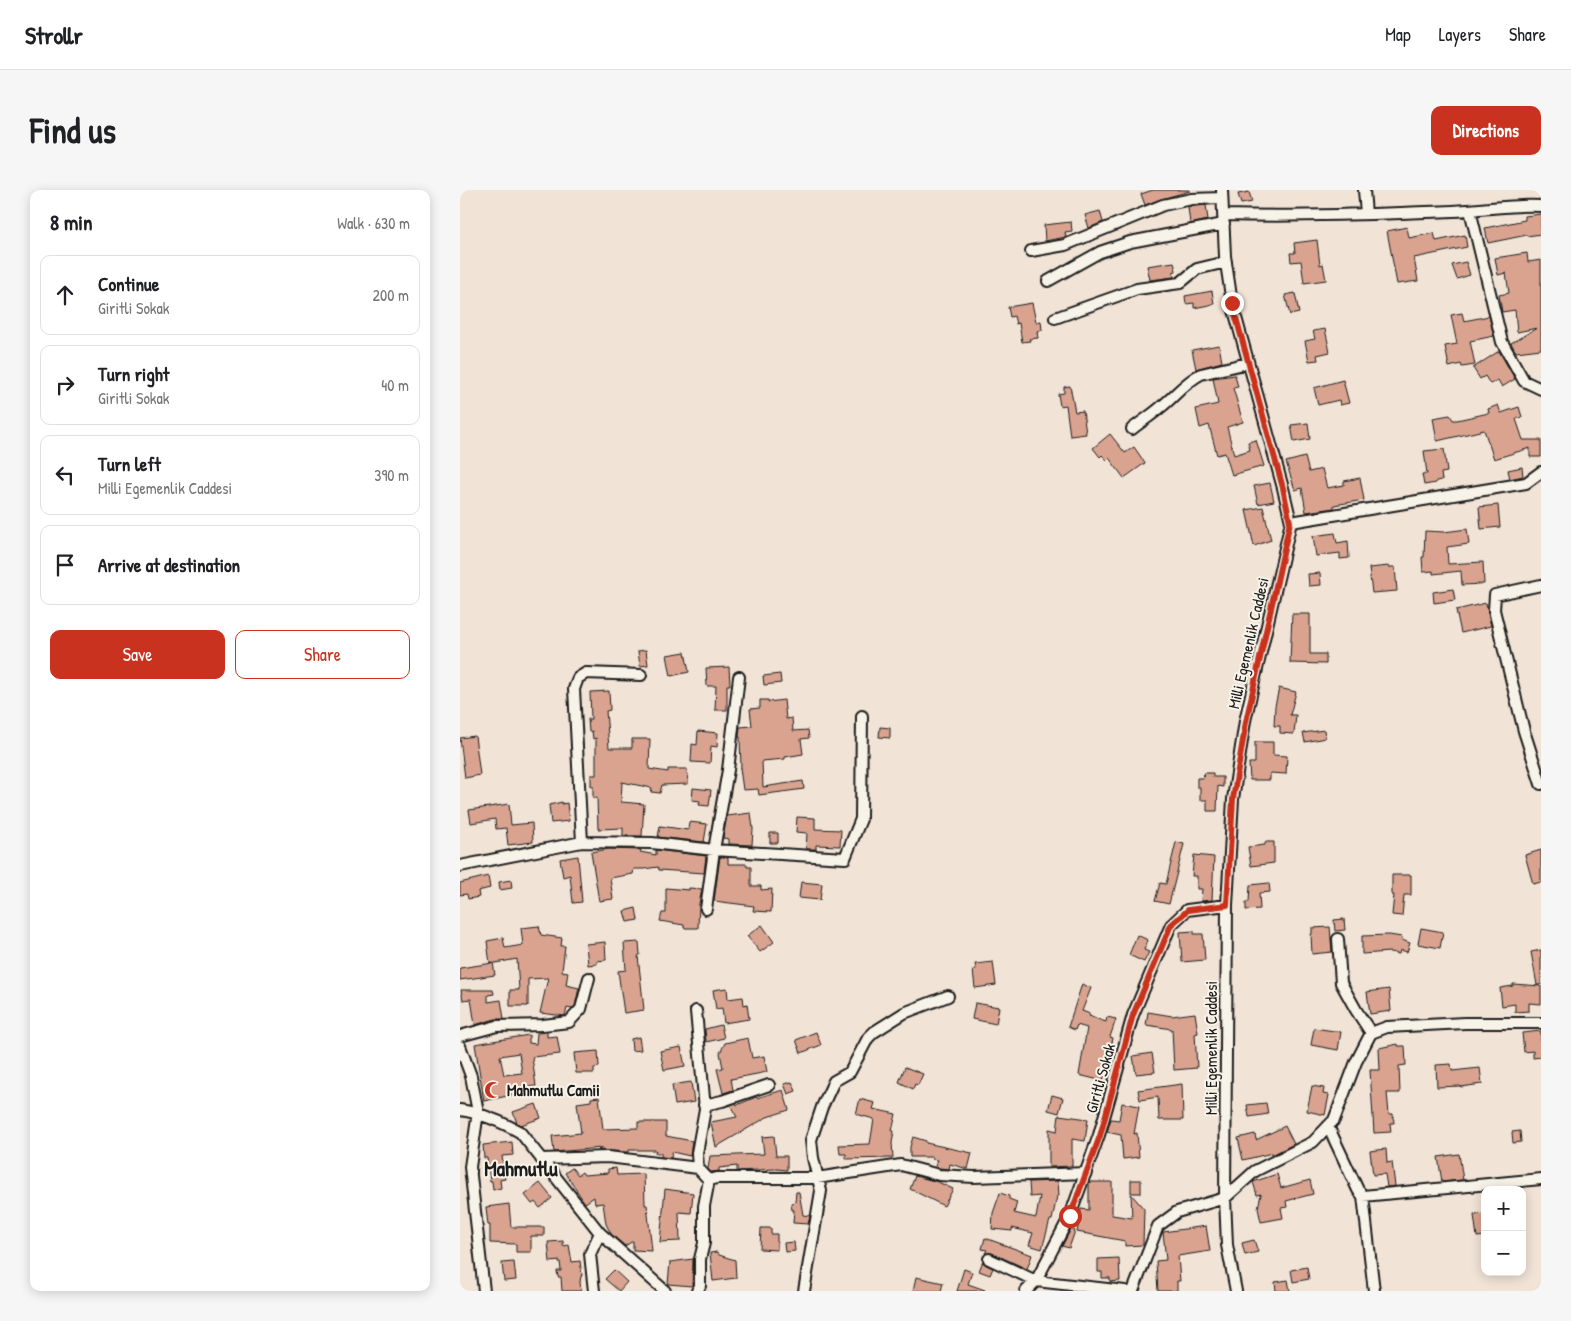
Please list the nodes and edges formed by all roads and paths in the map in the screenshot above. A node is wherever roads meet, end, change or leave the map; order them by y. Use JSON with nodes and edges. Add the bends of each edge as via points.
{"nodes":[{"id":1,"x":1364,"y":190,"type":"edge"},
{"id":2,"x":1221,"y":194,"type":"edge"},
{"id":3,"x":1541,"y":206,"type":"edge"},
{"id":4,"x":1470,"y":210,"type":"junction"},
{"id":5,"x":1366,"y":214,"type":"junction"},
{"id":6,"x":1224,"y":219,"type":"junction"},
{"id":7,"x":1031,"y":251,"type":"dead end"},
{"id":8,"x":1226,"y":262,"type":"junction"},
{"id":9,"x":1048,"y":281,"type":"dead end"},
{"id":10,"x":1054,"y":318,"type":"dead end"},
{"id":11,"x":1248,"y":363,"type":"junction"},
{"id":12,"x":1541,"y":389,"type":"edge"},
{"id":13,"x":1132,"y":429,"type":"dead end"},
{"id":14,"x":1541,"y":472,"type":"edge"},
{"id":15,"x":1290,"y":522,"type":"junction"},
{"id":16,"x":1541,"y":585,"type":"edge"},
{"id":17,"x":642,"y":676,"type":"dead end"},
{"id":18,"x":740,"y":676,"type":"dead end"},
{"id":19,"x":862,"y":716,"type":"dead end"},
{"id":20,"x":1541,"y":784,"type":"edge"},
{"id":21,"x":582,"y":842,"type":"junction"},
{"id":22,"x":714,"y":850,"type":"junction"},
{"id":23,"x":460,"y":866,"type":"edge"},
{"id":24,"x":1227,"y":905,"type":"junction"},
{"id":25,"x":706,"y":909,"type":"dead end"},
{"id":26,"x":1338,"y":939,"type":"dead end"},
{"id":27,"x":589,"y":978,"type":"dead end"},
{"id":28,"x":948,"y":996,"type":"dead end"},
{"id":29,"x":696,"y":1011,"type":"dead end"},
{"id":30,"x":1541,"y":1023,"type":"edge"},
{"id":31,"x":1372,"y":1033,"type":"junction"},
{"id":32,"x":460,"y":1036,"type":"edge"},
{"id":33,"x":460,"y":1046,"type":"edge"},
{"id":34,"x":769,"y":1084,"type":"dead end"},
{"id":35,"x":704,"y":1105,"type":"junction"},
{"id":36,"x":460,"y":1110,"type":"edge"},
{"id":37,"x":478,"y":1112,"type":"junction"},
{"id":38,"x":1328,"y":1126,"type":"junction"},
{"id":39,"x":541,"y":1159,"type":"junction"},
{"id":40,"x":698,"y":1168,"type":"junction"},
{"id":41,"x":1086,"y":1173,"type":"junction"},
{"id":42,"x":817,"y":1178,"type":"junction"},
{"id":43,"x":708,"y":1180,"type":"junction"},
{"id":44,"x":1541,"y":1180,"type":"edge"},
{"id":45,"x":1363,"y":1196,"type":"junction"},
{"id":46,"x":1225,"y":1198,"type":"junction"},
{"id":47,"x":600,"y":1233,"type":"junction"},
{"id":48,"x":990,"y":1258,"type":"dead end"},
{"id":49,"x":1036,"y":1281,"type":"junction"},
{"id":50,"x":484,"y":1291,"type":"edge"},
{"id":51,"x":594,"y":1291,"type":"edge"},
{"id":52,"x":665,"y":1291,"type":"edge"},
{"id":53,"x":697,"y":1291,"type":"edge"},
{"id":54,"x":804,"y":1291,"type":"edge"},
{"id":55,"x":1026,"y":1291,"type":"edge"},
{"id":56,"x":1125,"y":1291,"type":"edge"},
{"id":57,"x":1133,"y":1291,"type":"edge"},
{"id":58,"x":1236,"y":1291,"type":"edge"},
{"id":59,"x":1374,"y":1291,"type":"edge"}],
"edges":[{"from":1,"to":5,"type":"street"},
{"from":2,"to":6,"type":"street","name":"Milli Egemenlik Caddesi"},
{"from":2,"to":7,"type":"street","via":[[1163,205],[1065,245]]},
{"from":3,"to":4,"type":"street"},
{"from":4,"to":5,"type":"street"},
{"from":4,"to":12,"type":"street","via":[[1502,342],[1524,381]]},
{"from":5,"to":6,"type":"street"},
{"from":6,"to":8,"type":"street","name":"Milli Egemenlik Caddesi"},
{"from":6,"to":9,"type":"street","via":[[1100,252]]},
{"from":8,"to":10,"type":"street","via":[[1197,269],[1180,283],[1137,289]]},
{"from":8,"to":11,"type":"street","name":"Milli Egemenlik Caddesi","via":[[1232,303]]},
{"from":11,"to":13,"type":"street","via":[[1194,377]]},
{"from":11,"to":15,"type":"street","name":"Milli Egemenlik Caddesi"},
{"from":14,"to":15,"type":"street","via":[[1526,483]]},
{"from":15,"to":24,"type":"street","name":"Milli Egemenlik Caddesi","via":[[1242,741],[1233,799]]},
{"from":16,"to":20,"type":"street","via":[[1495,595],[1494,610],[1524,731]]},
{"from":17,"to":21,"type":"street","via":[[586,673],[578,678],[574,689]]},
{"from":18,"to":22,"type":"street"},
{"from":19,"to":22,"type":"street","via":[[861,819],[845,858]]},
{"from":21,"to":22,"type":"street","via":[[652,843]]},
{"from":21,"to":23,"type":"street"},
{"from":22,"to":25,"type":"street"},
{"from":24,"to":41,"type":"street","name":"Giritli Sokak","via":[[1188,910],[1171,925],[1133,1015],[1100,1136]]},
{"from":24,"to":46,"type":"street","name":"Milli Egemenlik Caddesi"},
{"from":26,"to":31,"type":"street","via":[[1341,983]]},
{"from":27,"to":32,"type":"street","via":[[581,1009],[569,1022],[497,1026]]},
{"from":28,"to":42,"type":"street","via":[[904,1013],[874,1032],[850,1072],[834,1081],[811,1140]]},
{"from":29,"to":35,"type":"street"},
{"from":30,"to":31,"type":"street","via":[[1387,1027]]},
{"from":31,"to":38,"type":"street","via":[[1356,1062],[1334,1120]]},
{"from":33,"to":37,"type":"street","via":[[471,1076]]},
{"from":34,"to":35,"type":"street"},
{"from":35,"to":40,"type":"street"},
{"from":36,"to":37,"type":"street"},
{"from":37,"to":39,"type":"street","via":[[520,1132]]},
{"from":37,"to":50,"type":"street","via":[[470,1167]]},
{"from":38,"to":45,"type":"street"},
{"from":38,"to":46,"type":"street","via":[[1313,1142],[1255,1171]]},
{"from":39,"to":40,"type":"street","via":[[608,1157]]},
{"from":39,"to":47,"type":"street"},
{"from":40,"to":43,"type":"street"},
{"from":41,"to":42,"type":"street","via":[[974,1178],[939,1175],[901,1165]]},
{"from":41,"to":49,"type":"street","name":"Giritli Sokak","via":[[1070,1216]]},
{"from":42,"to":43,"type":"street"},
{"from":42,"to":54,"type":"street","via":[[821,1191]]},
{"from":43,"to":53,"type":"street"},
{"from":44,"to":45,"type":"street"},
{"from":45,"to":59,"type":"street"},
{"from":46,"to":57,"type":"street","via":[[1177,1212],[1158,1226]]},
{"from":46,"to":58,"type":"street","name":"Milli Egemenlik Caddesi","via":[[1227,1245]]},
{"from":47,"to":51,"type":"street","via":[[590,1254]]},
{"from":47,"to":52,"type":"street"},
{"from":48,"to":49,"type":"street"},
{"from":49,"to":55,"type":"street","name":"Giritli Sokak"},
{"from":49,"to":56,"type":"street"}]}
